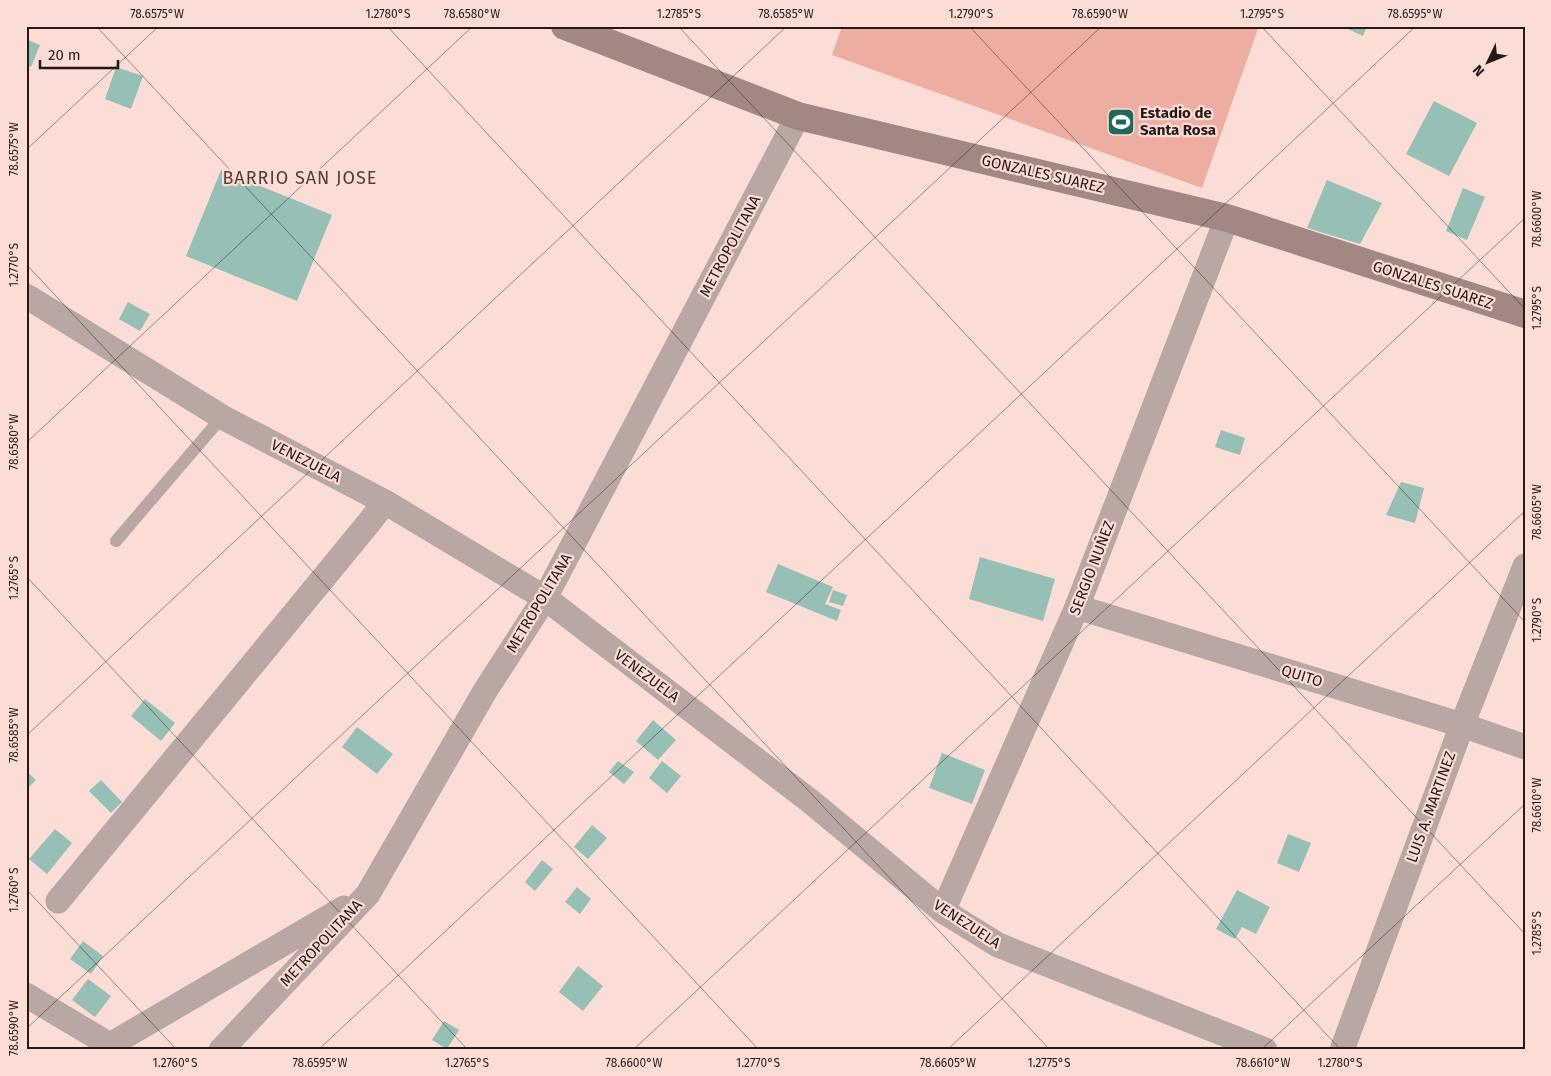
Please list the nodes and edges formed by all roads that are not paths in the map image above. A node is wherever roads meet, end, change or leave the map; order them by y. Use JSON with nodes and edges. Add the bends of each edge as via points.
{"nodes":[{"id":1,"x":565,"y":26,"type":"edge"},
{"id":2,"x":798,"y":116,"type":"junction"},
{"id":3,"x":1227,"y":218,"type":"junction"},
{"id":4,"x":26,"y":296,"type":"edge"},
{"id":5,"x":1525,"y":314,"type":"edge"},
{"id":6,"x":222,"y":417,"type":"junction"},
{"id":7,"x":385,"y":502,"type":"junction"},
{"id":8,"x":116,"y":540,"type":"dead end"},
{"id":9,"x":1525,"y":566,"type":"edge"},
{"id":10,"x":545,"y":598,"type":"junction"},
{"id":11,"x":1078,"y":607,"type":"junction"},
{"id":12,"x":1462,"y":725,"type":"junction"},
{"id":13,"x":1525,"y":747,"type":"edge"},
{"id":14,"x":368,"y":894,"type":"junction"},
{"id":15,"x":58,"y":901,"type":"dead end"},
{"id":16,"x":943,"y":911,"type":"junction"},
{"id":17,"x":26,"y":995,"type":"edge"},
{"id":18,"x":221,"y":1050,"type":"edge"},
{"id":19,"x":1265,"y":1050,"type":"edge"},
{"id":20,"x":1342,"y":1050,"type":"edge"}],
"edges":[{"from":1,"to":2,"type":"street","name":"GONZALES SUAREZ"},
{"from":2,"to":3,"type":"street","name":"GONZALES SUAREZ"},
{"from":2,"to":10,"type":"street","name":"METROPOLITANA"},
{"from":3,"to":5,"type":"street","name":"GONZALES SUAREZ"},
{"from":3,"to":11,"type":"street","name":"SERGIO NUÑEZ"},
{"from":4,"to":6,"type":"street","name":"VENEZUELA"},
{"from":6,"to":7,"type":"street","name":"VENEZUELA"},
{"from":6,"to":8,"type":"lane"},
{"from":7,"to":10,"type":"street","name":"VENEZUELA"},
{"from":7,"to":15,"type":"street"},
{"from":9,"to":12,"type":"street","name":"LUIS A. MARTINEZ"},
{"from":10,"to":14,"type":"street","name":"METROPOLITANA","via":[[485,691]]},
{"from":10,"to":16,"type":"street","name":"VENEZUELA","via":[[810,801]]},
{"from":11,"to":12,"type":"street","name":"QUITO"},
{"from":11,"to":16,"type":"street","name":"SERGIO NUÑEZ"},
{"from":12,"to":13,"type":"street","name":"QUITO"},
{"from":12,"to":20,"type":"street","name":"LUIS A. MARTINEZ"},
{"from":14,"to":17,"type":"street","via":[[110,1045]]},
{"from":14,"to":18,"type":"street","name":"METROPOLITANA"},
{"from":16,"to":19,"type":"street","name":"VENEZUELA","via":[[998,945]]}]}
